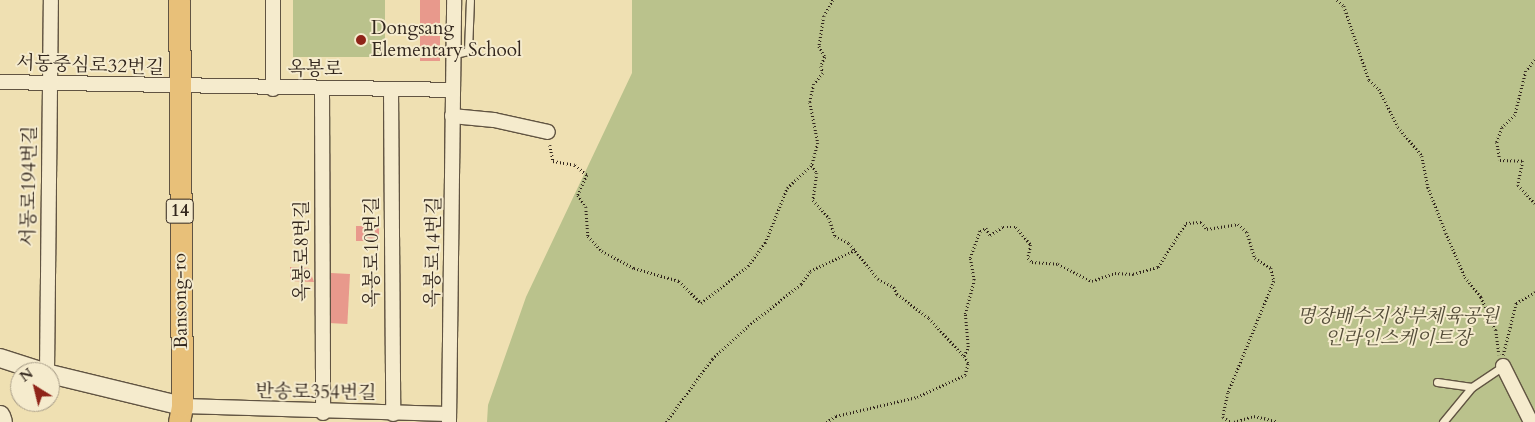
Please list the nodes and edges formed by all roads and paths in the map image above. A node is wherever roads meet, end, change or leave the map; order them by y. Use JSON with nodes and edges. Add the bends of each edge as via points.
{"nodes":[{"id":1,"x":51,"y":0,"type":"edge"},
{"id":2,"x":179,"y":0,"type":"edge"},
{"id":3,"x":273,"y":0,"type":"edge"},
{"id":4,"x":454,"y":0,"type":"edge"},
{"id":5,"x":470,"y":0,"type":"edge"},
{"id":6,"x":834,"y":0,"type":"edge"},
{"id":7,"x":1337,"y":0,"type":"edge"},
{"id":8,"x":455,"y":54,"type":"junction"},
{"id":9,"x":1535,"y":60,"type":"edge"},
{"id":10,"x":0,"y":82,"type":"edge"},
{"id":11,"x":50,"y":84,"type":"junction"},
{"id":12,"x":179,"y":88,"type":"junction"},
{"id":13,"x":273,"y":88,"type":"junction"},
{"id":14,"x":322,"y":89,"type":"junction"},
{"id":15,"x":391,"y":90,"type":"junction"},
{"id":16,"x":452,"y":90,"type":"junction"},
{"id":17,"x":452,"y":116,"type":"junction"},
{"id":18,"x":548,"y":132,"type":"joint"},
{"id":19,"x":812,"y":165,"type":"junction"},
{"id":20,"x":1535,"y":203,"type":"edge"},
{"id":21,"x":855,"y":250,"type":"junction"},
{"id":22,"x":1535,"y":292,"type":"edge"},
{"id":23,"x":964,"y":356,"type":"junction"},
{"id":24,"x":0,"y":358,"type":"edge"},
{"id":25,"x":13,"y":362,"type":"edge"},
{"id":26,"x":47,"y":362,"type":"edge"},
{"id":27,"x":1503,"y":366,"type":"junction"},
{"id":28,"x":60,"y":377,"type":"edge"},
{"id":29,"x":1437,"y":382,"type":"dead end"},
{"id":30,"x":1472,"y":387,"type":"junction"},
{"id":31,"x":180,"y":414,"type":"edge"},
{"id":32,"x":393,"y":414,"type":"junction"},
{"id":33,"x":0,"y":416,"type":"edge"},
{"id":34,"x":323,"y":417,"type":"edge"},
{"id":35,"x":427,"y":418,"type":"edge"},
{"id":36,"x":449,"y":418,"type":"edge"},
{"id":37,"x":1276,"y":421,"type":"edge"},
{"id":38,"x":2,"y":422,"type":"edge"},
{"id":39,"x":666,"y":422,"type":"edge"},
{"id":40,"x":826,"y":422,"type":"edge"},
{"id":41,"x":1232,"y":422,"type":"edge"},
{"id":42,"x":1443,"y":422,"type":"edge"},
{"id":43,"x":1531,"y":422,"type":"edge"}],
"edges":[{"from":1,"to":11,"type":"street","name":"서동로194번길"},
{"from":2,"to":12,"type":"main road","name":"Bansong-ro","number":"14"},
{"from":3,"to":13,"type":"street"},
{"from":4,"to":8,"type":"street","name":"옥봉로14번길"},
{"from":5,"to":8,"type":"lane","via":[[468,51]]},
{"from":6,"to":19,"type":"path","via":[[824,16],[819,46],[825,57],[821,66],[823,73],[814,84],[810,102],[818,143]]},
{"from":7,"to":27,"type":"path","via":[[1344,6],[1369,80],[1422,156],[1428,186],[1446,233],[1465,277],[1481,297],[1496,330]]},
{"from":8,"to":16,"type":"street","name":"옥봉로14번길"},
{"from":9,"to":20,"type":"path","via":[[1526,71],[1514,115],[1502,128],[1497,142],[1500,160],[1523,161],[1518,185]]},
{"from":10,"to":11,"type":"street","name":"서동중심로32번길"},
{"from":11,"to":12,"type":"street","name":"서동중심로32번길"},
{"from":11,"to":26,"type":"street","name":"서동로194번길"},
{"from":12,"to":13,"type":"street","name":"옥봉로"},
{"from":12,"to":31,"type":"main road","name":"Bansong-ro","number":"14"},
{"from":13,"to":14,"type":"street","name":"옥봉로"},
{"from":14,"to":15,"type":"street","name":"옥봉로"},
{"from":14,"to":34,"type":"street","name":"옥봉로8번길"},
{"from":15,"to":16,"type":"street","name":"옥봉로"},
{"from":15,"to":32,"type":"street","name":"옥봉로10번길"},
{"from":16,"to":17,"type":"street","name":"옥봉로14번길"},
{"from":17,"to":18,"type":"street","via":[[494,120]]},
{"from":17,"to":36,"type":"street","name":"옥봉로14번길","via":[[454,217]]},
{"from":18,"to":19,"type":"path","via":[[553,161],[575,165],[587,175],[578,194],[586,207],[588,236],[615,259],[679,281],[701,304],[748,266],[765,243],[787,188]]},
{"from":19,"to":21,"type":"path","via":[[817,173],[812,194],[815,206],[824,210],[834,236]]},
{"from":21,"to":23,"type":"path","via":[[878,279],[913,302]]},
{"from":21,"to":39,"type":"path","via":[[810,270],[800,284],[748,326],[712,359]]},
{"from":22,"to":27,"type":"path","via":[[1516,304]]},
{"from":23,"to":40,"type":"path","via":[[968,364],[965,375],[917,397],[836,416]]},
{"from":23,"to":41,"type":"path","via":[[968,347],[965,314],[974,280],[970,258],[980,230],[986,228],[990,235],[1003,227],[1016,227],[1031,245],[1028,258],[1032,262],[1058,264],[1092,281],[1115,273],[1133,274],[1158,267],[1186,223],[1201,222],[1207,229],[1238,224],[1247,232],[1255,258],[1271,268],[1274,281],[1228,393],[1224,417]]},
{"from":24,"to":25,"type":"street"},
{"from":27,"to":30,"type":"lane"},
{"from":27,"to":43,"type":"street"},
{"from":28,"to":31,"type":"street"},
{"from":29,"to":30,"type":"lane"},
{"from":30,"to":42,"type":"lane"},
{"from":31,"to":34,"type":"street","name":"반송로354번길"},
{"from":32,"to":34,"type":"street","name":"반송로354번길"},
{"from":32,"to":35,"type":"street","name":"반송로354번길"},
{"from":33,"to":38,"type":"main road"},
{"from":35,"to":36,"type":"street","name":"반송로354번길"},
{"from":37,"to":41,"type":"path","via":[[1254,416]]}]}
